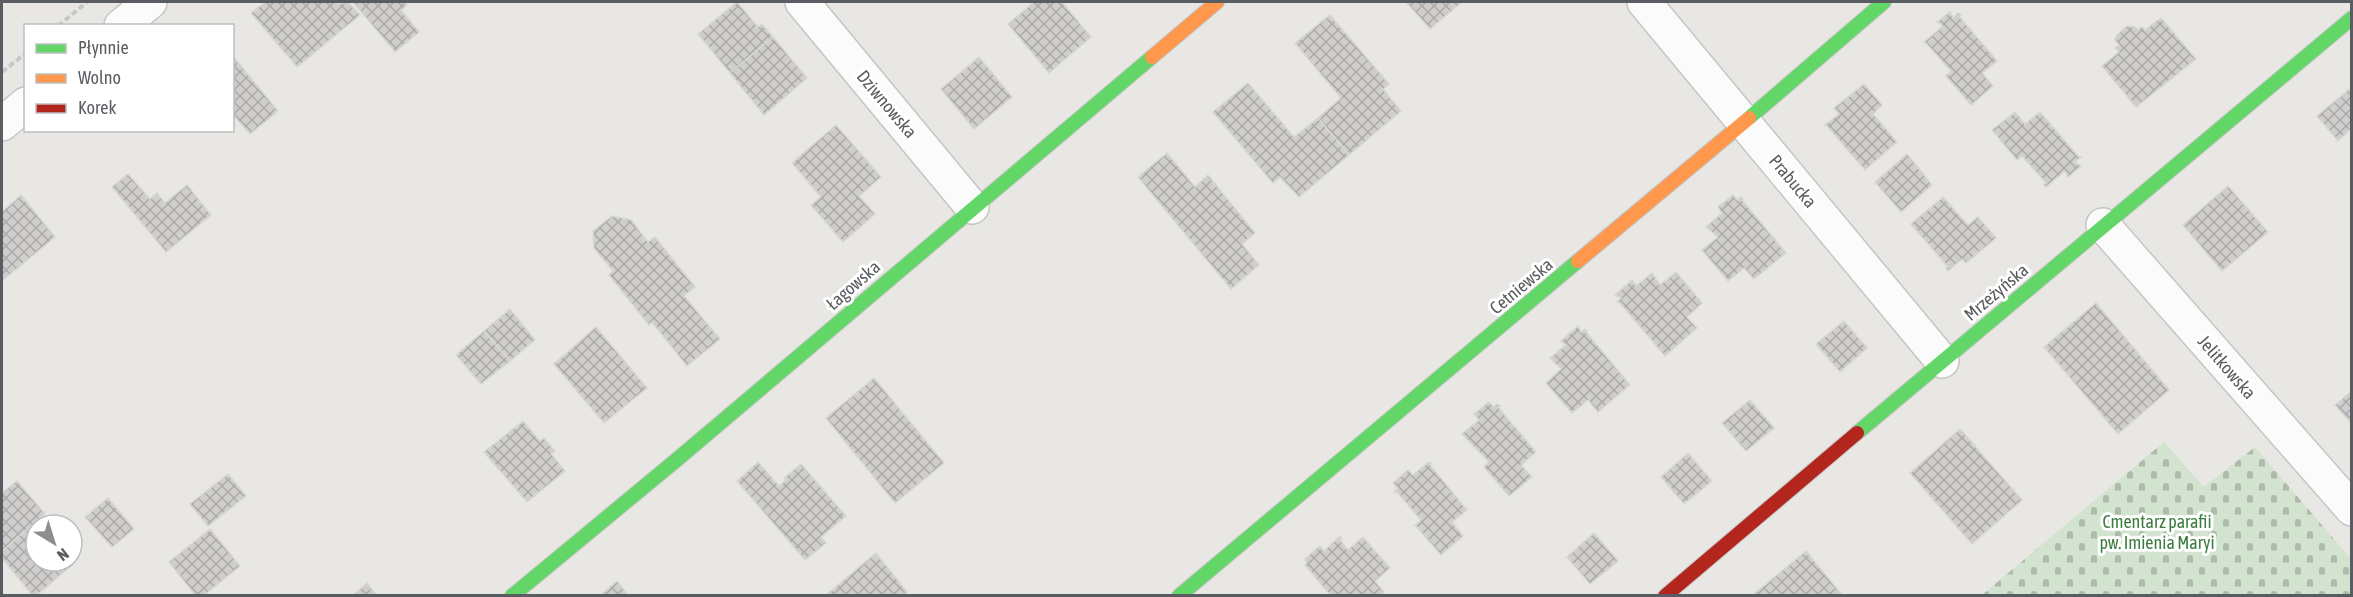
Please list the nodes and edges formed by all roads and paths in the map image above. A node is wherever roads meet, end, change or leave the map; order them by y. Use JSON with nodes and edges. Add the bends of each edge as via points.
{"nodes":[{"id":1,"x":87,"y":2,"type":"edge"},
{"id":2,"x":150,"y":2,"type":"edge"},
{"id":3,"x":802,"y":2,"type":"edge"},
{"id":4,"x":1216,"y":2,"type":"edge"},
{"id":5,"x":1644,"y":2,"type":"edge"},
{"id":6,"x":1884,"y":2,"type":"edge"},
{"id":7,"x":2352,"y":18,"type":"edge"},
{"id":8,"x":60,"y":24,"type":"edge"},
{"id":9,"x":123,"y":24,"type":"edge"},
{"id":10,"x":24,"y":55,"type":"edge"},
{"id":11,"x":2,"y":72,"type":"edge"},
{"id":12,"x":24,"y":106,"type":"edge"},
{"id":13,"x":1744,"y":122,"type":"junction"},
{"id":14,"x":2,"y":124,"type":"edge"},
{"id":15,"x":972,"y":207,"type":"junction"},
{"id":16,"x":2103,"y":225,"type":"junction"},
{"id":17,"x":1942,"y":361,"type":"junction"},
{"id":18,"x":2352,"y":509,"type":"edge"},
{"id":19,"x":512,"y":596,"type":"edge"},
{"id":20,"x":1179,"y":596,"type":"edge"},
{"id":21,"x":1665,"y":596,"type":"edge"}],
"edges":[{"from":1,"to":8,"type":"path"},
{"from":2,"to":9,"type":"street"},
{"from":3,"to":15,"type":"street","name":"Dziwnowska"},
{"from":4,"to":15,"type":"street","name":"Łagowska"},
{"from":5,"to":13,"type":"street","name":"Prabucka"},
{"from":6,"to":13,"type":"street","name":"Cetniewska"},
{"from":7,"to":16,"type":"street","name":"Mrzeżyńska"},
{"from":10,"to":11,"type":"path"},
{"from":12,"to":14,"type":"street"},
{"from":13,"to":17,"type":"street","name":"Prabucka"},
{"from":13,"to":20,"type":"street","name":"Cetniewska"},
{"from":15,"to":19,"type":"street","name":"Łagowska"},
{"from":16,"to":17,"type":"street","name":"Mrzeżyńska"},
{"from":16,"to":18,"type":"street","name":"Jelitkowska"},
{"from":17,"to":21,"type":"street","name":"Mrzeżyńska"}]}
